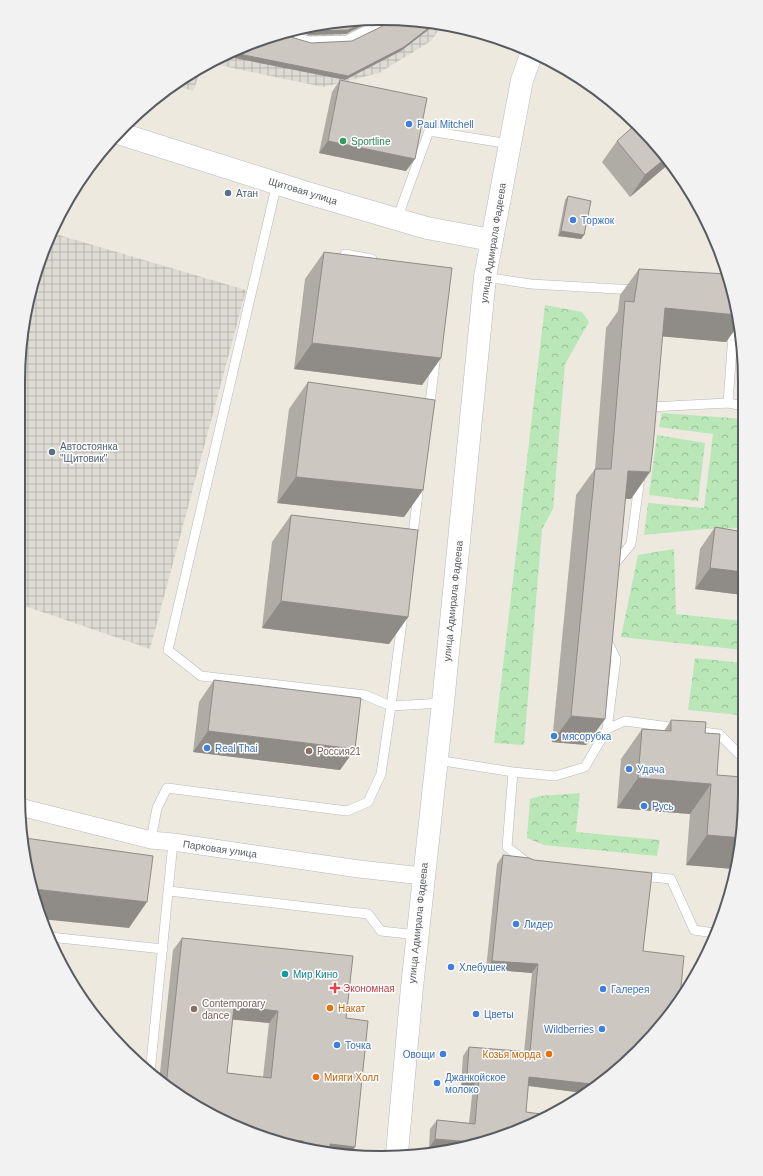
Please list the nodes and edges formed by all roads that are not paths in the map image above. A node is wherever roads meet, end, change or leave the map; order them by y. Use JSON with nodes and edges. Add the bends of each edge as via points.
{"nodes":[{"id":1,"x":377,"y":25,"type":"edge"},
{"id":2,"x":292,"y":36,"type":"edge"},
{"id":3,"x":530,"y":58,"type":"edge"},
{"id":4,"x":124,"y":135,"type":"edge"},
{"id":5,"x":510,"y":144,"type":"junction"},
{"id":6,"x":277,"y":183,"type":"junction"},
{"id":7,"x":397,"y":219,"type":"junction"},
{"id":8,"x":491,"y":240,"type":"junction"},
{"id":9,"x":345,"y":254,"type":"edge"},
{"id":10,"x":384,"y":261,"type":"edge"},
{"id":11,"x":485,"y":277,"type":"junction"},
{"id":12,"x":648,"y":291,"type":"edge"},
{"id":13,"x":734,"y":328,"type":"edge"},
{"id":14,"x":438,"y":343,"type":"edge"},
{"id":15,"x":728,"y":403,"type":"junction"},
{"id":16,"x":738,"y":405,"type":"edge"},
{"id":17,"x":428,"y":422,"type":"edge"},
{"id":18,"x":648,"y":422,"type":"edge"},
{"id":19,"x":641,"y":468,"type":"edge"},
{"id":20,"x":420,"y":477,"type":"edge"},
{"id":21,"x":411,"y":548,"type":"edge"},
{"id":22,"x":610,"y":576,"type":"edge"},
{"id":23,"x":404,"y":603,"type":"edge"},
{"id":24,"x":604,"y":626,"type":"edge"},
{"id":25,"x":443,"y":703,"type":"junction"},
{"id":26,"x":391,"y":706,"type":"junction"},
{"id":27,"x":607,"y":729,"type":"junction"},
{"id":28,"x":738,"y":753,"type":"edge"},
{"id":29,"x":437,"y":760,"type":"junction"},
{"id":30,"x":513,"y":772,"type":"junction"},
{"id":31,"x":26,"y":808,"type":"edge"},
{"id":32,"x":151,"y":840,"type":"junction"},
{"id":33,"x":173,"y":842,"type":"junction"},
{"id":34,"x":535,"y":864,"type":"edge"},
{"id":35,"x":634,"y":875,"type":"edge"},
{"id":36,"x":423,"y":876,"type":"junction"},
{"id":37,"x":168,"y":891,"type":"junction"},
{"id":38,"x":710,"y":932,"type":"edge"},
{"id":39,"x":417,"y":935,"type":"junction"},
{"id":40,"x":55,"y":938,"type":"edge"},
{"id":41,"x":163,"y":949,"type":"junction"},
{"id":42,"x":148,"y":1065,"type":"edge"},
{"id":43,"x":397,"y":1150,"type":"edge"}],
"edges":[{"from":1,"to":2,"type":"lane","via":[[347,40],[309,41]]},
{"from":3,"to":5,"type":"main road","name":"улица Адмирала Фадеева","via":[[522,80]]},
{"from":4,"to":6,"type":"main road","name":"Щитовая улица"},
{"from":5,"to":7,"type":"lane","via":[[429,131]]},
{"from":5,"to":8,"type":"main road","name":"улица Адмирала Фадеева"},
{"from":6,"to":7,"type":"main road","name":"Щитовая улица"},
{"from":6,"to":26,"type":"lane","via":[[168,650],[201,676],[365,695]]},
{"from":7,"to":8,"type":"main road","name":"Щитовая улица","via":[[427,228]]},
{"from":8,"to":11,"type":"main road","name":"улица Адмирала Фадеева"},
{"from":9,"to":10,"type":"lane"},
{"from":11,"to":12,"type":"lane","via":[[531,284]]},
{"from":11,"to":25,"type":"main road","name":"улица Адмирала Фадеева"},
{"from":13,"to":15,"type":"lane"},
{"from":14,"to":17,"type":"lane"},
{"from":15,"to":16,"type":"lane"},
{"from":15,"to":18,"type":"lane","via":[[650,407]]},
{"from":19,"to":22,"type":"lane","via":[[631,544],[611,568]]},
{"from":20,"to":21,"type":"lane"},
{"from":23,"to":26,"type":"lane"},
{"from":24,"to":27,"type":"lane","via":[[603,634],[616,659]]},
{"from":25,"to":26,"type":"lane"},
{"from":25,"to":29,"type":"main road","name":"улица Адмирала Фадеева"},
{"from":26,"to":32,"type":"lane","via":[[380,774],[368,802],[347,810],[167,788],[157,808]]},
{"from":27,"to":28,"type":"lane","via":[[626,721],[719,734]]},
{"from":27,"to":30,"type":"lane","via":[[585,767],[555,776]]},
{"from":29,"to":30,"type":"lane"},
{"from":29,"to":36,"type":"main road","name":"улица Адмирала Фадеева"},
{"from":30,"to":34,"type":"lane","via":[[507,847],[528,863]]},
{"from":31,"to":32,"type":"street","name":"Парковая улица"},
{"from":32,"to":33,"type":"street","name":"Парковая улица"},
{"from":33,"to":36,"type":"street","name":"Парковая улица"},
{"from":33,"to":37,"type":"lane"},
{"from":35,"to":38,"type":"lane","via":[[671,879],[694,930]]},
{"from":36,"to":39,"type":"main road","name":"улица Адмирала Фадеева"},
{"from":37,"to":39,"type":"lane","via":[[368,914],[381,931]]},
{"from":37,"to":41,"type":"lane"},
{"from":39,"to":43,"type":"main road","name":"улица Адмирала Фадеева"},
{"from":40,"to":41,"type":"lane"},
{"from":41,"to":42,"type":"lane"}]}
